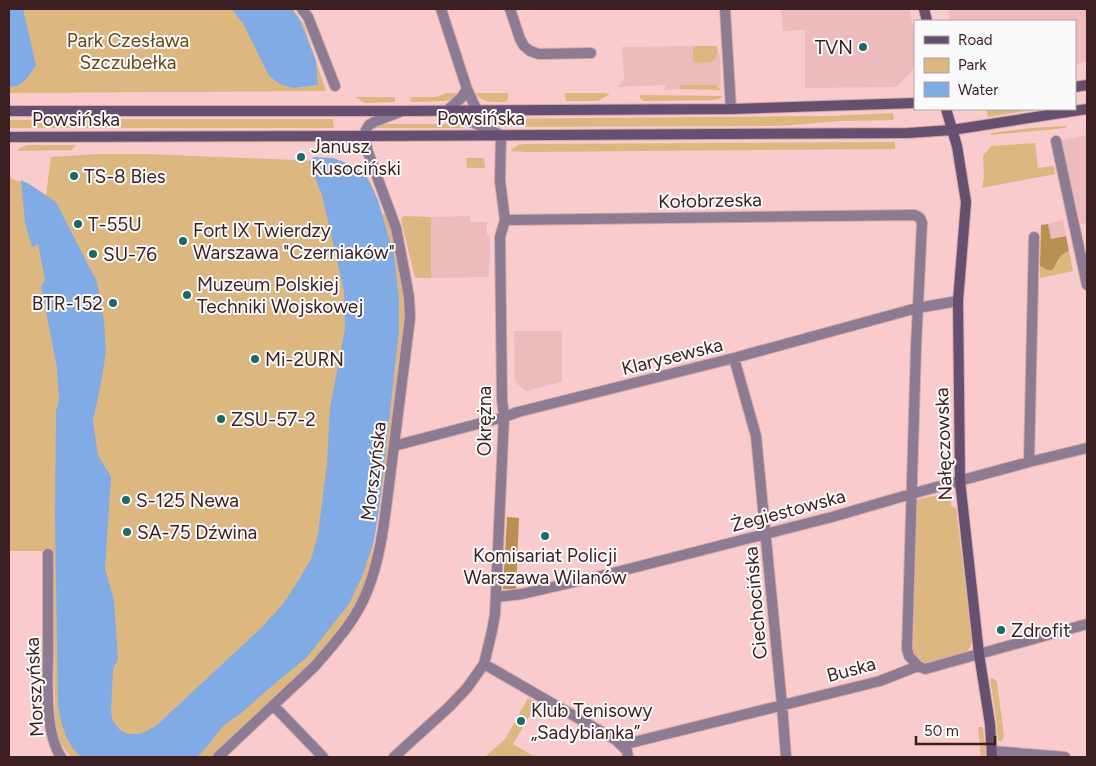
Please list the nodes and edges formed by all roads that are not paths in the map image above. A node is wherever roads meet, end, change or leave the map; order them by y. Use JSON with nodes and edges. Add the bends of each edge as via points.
{"nodes":[{"id":1,"x":302,"y":9,"type":"edge"},
{"id":2,"x":441,"y":9,"type":"edge"},
{"id":3,"x":510,"y":9,"type":"edge"},
{"id":4,"x":725,"y":9,"type":"edge"},
{"id":5,"x":591,"y":53,"type":"dead end"},
{"id":6,"x":335,"y":86,"type":"dead end"},
{"id":7,"x":467,"y":90,"type":"junction"},
{"id":8,"x":914,"y":103,"type":"edge"},
{"id":9,"x":731,"y":109,"type":"junction"},
{"id":10,"x":1087,"y":109,"type":"edge"},
{"id":11,"x":477,"y":110,"type":"junction"},
{"id":12,"x":946,"y":110,"type":"edge"},
{"id":13,"x":9,"y":111,"type":"edge"},
{"id":14,"x":401,"y":111,"type":"junction"},
{"id":15,"x":447,"y":111,"type":"junction"},
{"id":16,"x":952,"y":130,"type":"junction"},
{"id":17,"x":501,"y":135,"type":"junction"},
{"id":18,"x":364,"y":136,"type":"junction"},
{"id":19,"x":9,"y":137,"type":"edge"},
{"id":20,"x":1056,"y":141,"type":"dead end"},
{"id":21,"x":915,"y":215,"type":"joint"},
{"id":22,"x":505,"y":220,"type":"junction"},
{"id":23,"x":1034,"y":237,"type":"dead end"},
{"id":24,"x":1086,"y":271,"type":"edge"},
{"id":25,"x":1087,"y":285,"type":"edge"},
{"id":26,"x":958,"y":300,"type":"junction"},
{"id":27,"x":918,"y":308,"type":"junction"},
{"id":28,"x":734,"y":358,"type":"junction"},
{"id":29,"x":504,"y":417,"type":"junction"},
{"id":30,"x":394,"y":446,"type":"junction"},
{"id":31,"x":1087,"y":448,"type":"edge"},
{"id":32,"x":1029,"y":462,"type":"junction"},
{"id":33,"x":960,"y":481,"type":"junction"},
{"id":34,"x":911,"y":494,"type":"junction"},
{"id":35,"x":766,"y":534,"type":"junction"},
{"id":36,"x":48,"y":554,"type":"dead end"},
{"id":37,"x":496,"y":597,"type":"junction"},
{"id":38,"x":1087,"y":624,"type":"edge"},
{"id":39,"x":979,"y":654,"type":"junction"},
{"id":40,"x":484,"y":664,"type":"junction"},
{"id":41,"x":918,"y":666,"type":"junction"},
{"id":42,"x":274,"y":705,"type":"junction"},
{"id":43,"x":782,"y":705,"type":"junction"},
{"id":44,"x":622,"y":745,"type":"junction"},
{"id":45,"x":992,"y":754,"type":"edge"},
{"id":46,"x":60,"y":757,"type":"edge"},
{"id":47,"x":218,"y":757,"type":"edge"},
{"id":48,"x":323,"y":757,"type":"edge"},
{"id":49,"x":394,"y":757,"type":"edge"},
{"id":50,"x":628,"y":757,"type":"edge"},
{"id":51,"x":786,"y":757,"type":"edge"},
{"id":52,"x":1065,"y":757,"type":"edge"}],
"edges":[{"from":1,"to":6,"type":"street"},
{"from":2,"to":7,"type":"street"},
{"from":3,"to":5,"type":"street","via":[[520,39],[530,51],[539,54]]},
{"from":4,"to":9,"type":"street"},
{"from":7,"to":11,"type":"street"},
{"from":7,"to":15,"type":"street"},
{"from":8,"to":9,"type":"main road","name":"Powsińska"},
{"from":9,"to":11,"type":"main road","name":"Powsińska"},
{"from":10,"to":16,"type":"main road","name":"Powsińska"},
{"from":11,"to":15,"type":"main road","name":"Powsińska"},
{"from":12,"to":16,"type":"main road","name":"Nałęczowska"},
{"from":13,"to":14,"type":"main road","name":"Powsińska"},
{"from":14,"to":15,"type":"main road","name":"Powsińska"},
{"from":14,"to":18,"type":"street","via":[[369,125]]},
{"from":15,"to":17,"type":"street"},
{"from":16,"to":17,"type":"main road","name":"Powsińska","via":[[908,133]]},
{"from":16,"to":26,"type":"main road","name":"Nałęczowska","via":[[966,202]]},
{"from":17,"to":18,"type":"main road","name":"Powsińska"},
{"from":17,"to":22,"type":"street","name":"Okrężna","via":[[500,182]]},
{"from":18,"to":19,"type":"main road","name":"Powsińska"},
{"from":18,"to":30,"type":"street","name":"Morszyńska","via":[[396,228],[409,298],[410,318]]},
{"from":20,"to":24,"type":"street"},
{"from":21,"to":22,"type":"street","name":"Kołobrzeska"},
{"from":21,"to":27,"type":"street","name":"Nałęczowska","via":[[922,223]]},
{"from":22,"to":29,"type":"street","name":"Okrężna","via":[[500,237]]},
{"from":23,"to":32,"type":"street"},
{"from":24,"to":25,"type":"street"},
{"from":26,"to":27,"type":"street","name":"Klarysewska"},
{"from":26,"to":33,"type":"main road","name":"Nałęczowska"},
{"from":27,"to":28,"type":"street","name":"Klarysewska"},
{"from":27,"to":34,"type":"street","name":"Nałęczowska"},
{"from":28,"to":29,"type":"street","name":"Klarysewska"},
{"from":28,"to":35,"type":"street","name":"Ciechocińska","via":[[756,436]]},
{"from":29,"to":30,"type":"street","name":"Klarysewska"},
{"from":29,"to":37,"type":"street","name":"Okrężna"},
{"from":30,"to":42,"type":"street","name":"Morszyńska","via":[[384,528],[368,590],[350,624],[314,667]]},
{"from":31,"to":32,"type":"street","name":"Żegiestowska"},
{"from":32,"to":33,"type":"street","name":"Żegiestowska"},
{"from":33,"to":34,"type":"street","name":"Żegiestowska"},
{"from":33,"to":39,"type":"main road","name":"Nałęczowska"},
{"from":34,"to":35,"type":"street","name":"Żegiestowska"},
{"from":34,"to":41,"type":"street","name":"Nałęczowska","via":[[907,649]]},
{"from":35,"to":37,"type":"street","name":"Żegiestowska","via":[[600,576]]},
{"from":35,"to":43,"type":"street","name":"Ciechocińska"},
{"from":36,"to":46,"type":"street","name":"Morszyńska","via":[[48,697],[53,741]]},
{"from":37,"to":40,"type":"street","name":"Okrężna"},
{"from":38,"to":39,"type":"street","name":"Buska"},
{"from":39,"to":41,"type":"street","name":"Buska","via":[[925,668]]},
{"from":39,"to":45,"type":"main road","name":"Nałęczowska"},
{"from":40,"to":44,"type":"street"},
{"from":40,"to":49,"type":"street","name":"Okrężna","via":[[449,707]]},
{"from":41,"to":43,"type":"street","name":"Buska","via":[[880,681]]},
{"from":42,"to":47,"type":"street","name":"Morszyńska"},
{"from":42,"to":48,"type":"street"},
{"from":43,"to":44,"type":"street","name":"Buska"},
{"from":43,"to":51,"type":"street","name":"Ciechocińska"},
{"from":44,"to":50,"type":"street"},
{"from":45,"to":52,"type":"street"}]}
